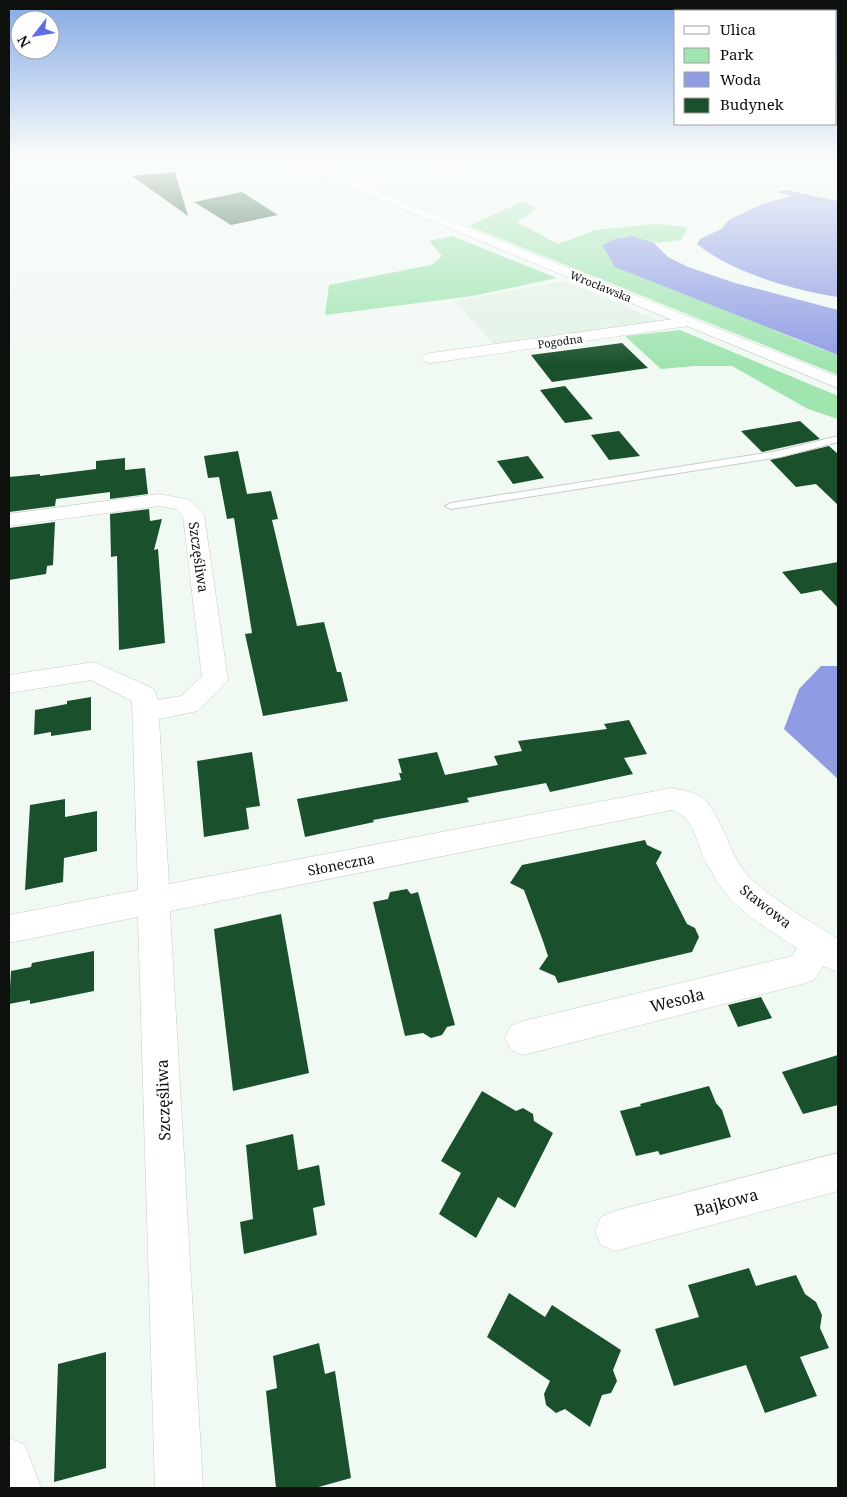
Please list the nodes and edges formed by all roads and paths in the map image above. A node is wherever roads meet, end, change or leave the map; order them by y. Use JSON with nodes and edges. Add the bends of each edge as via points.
{"nodes":[{"id":1,"x":452,"y":226,"type":"edge"},
{"id":2,"x":689,"y":322,"type":"junction"},
{"id":3,"x":431,"y":358,"type":"dead end"},
{"id":4,"x":838,"y":383,"type":"edge"},
{"id":5,"x":838,"y":439,"type":"edge"},
{"id":6,"x":450,"y":506,"type":"dead end"},
{"id":7,"x":9,"y":520,"type":"edge"},
{"id":8,"x":9,"y":684,"type":"edge"},
{"id":9,"x":146,"y":712,"type":"junction"},
{"id":10,"x":672,"y":799,"type":"joint"},
{"id":11,"x":154,"y":901,"type":"junction"},
{"id":12,"x":9,"y":929,"type":"edge"},
{"id":13,"x":829,"y":951,"type":"edge"},
{"id":14,"x":522,"y":1038,"type":"dead end"},
{"id":15,"x":838,"y":1172,"type":"edge"},
{"id":16,"x":614,"y":1231,"type":"dead end"},
{"id":17,"x":9,"y":1461,"type":"edge"},
{"id":18,"x":17,"y":1488,"type":"edge"},
{"id":19,"x":179,"y":1488,"type":"edge"}],
"edges":[{"from":1,"to":2,"type":"street","name":"Wrocławska"},
{"from":2,"to":3,"type":"street","name":"Pogodna"},
{"from":2,"to":4,"type":"street","name":"Wrocławska"},
{"from":5,"to":6,"type":"lane","via":[[780,454]]},
{"from":7,"to":9,"type":"street","name":"Szczęśliwa","via":[[159,500],[183,504],[193,515],[215,680],[189,704]]},
{"from":8,"to":9,"type":"street","name":"Szczęśliwa","via":[[94,670],[145,696]]},
{"from":9,"to":11,"type":"street","name":"Szczęśliwa"},
{"from":10,"to":11,"type":"street","name":"Słoneczna"},
{"from":10,"to":13,"type":"street","name":"Stawowa","via":[[688,803],[699,812],[718,856],[738,886],[773,915]]},
{"from":11,"to":12,"type":"street","name":"Słoneczna"},
{"from":11,"to":19,"type":"street","name":"Szczęśliwa"},
{"from":13,"to":14,"type":"street","name":"Wesoła","via":[[802,969]]},
{"from":15,"to":16,"type":"street","name":"Bajkowa"},
{"from":17,"to":18,"type":"street"}]}
